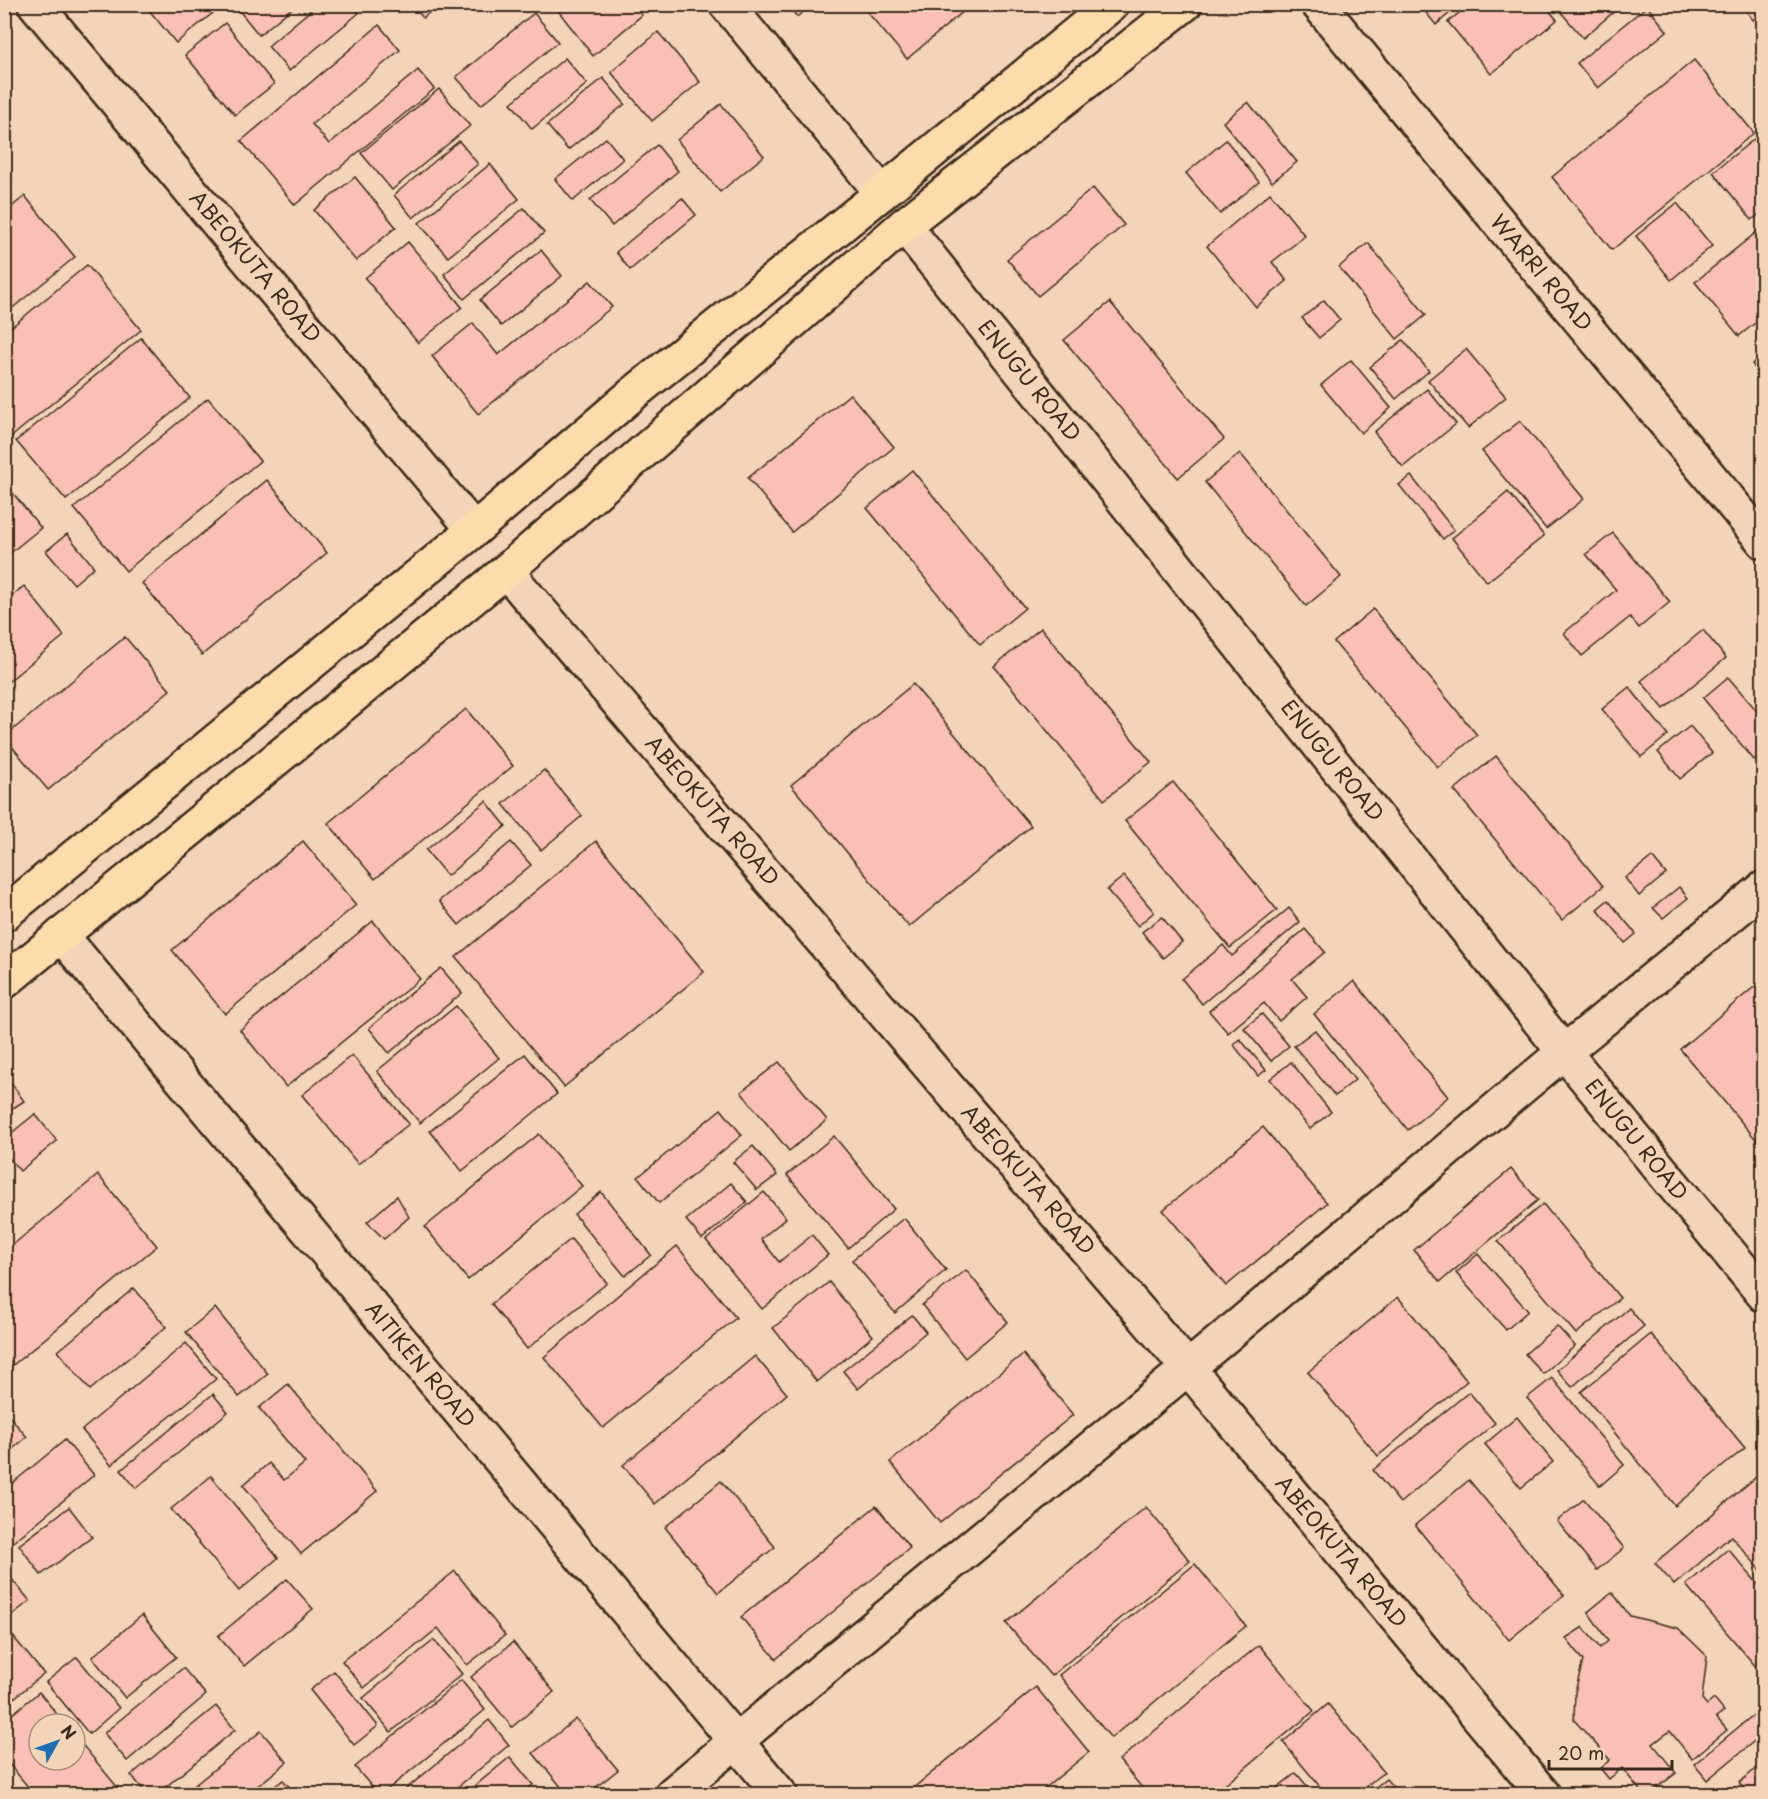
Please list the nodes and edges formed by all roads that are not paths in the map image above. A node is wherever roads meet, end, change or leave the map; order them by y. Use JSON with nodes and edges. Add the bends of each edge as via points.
{"nodes":[{"id":1,"x":35,"y":4,"type":"edge"},
{"id":2,"x":726,"y":4,"type":"edge"},
{"id":3,"x":1112,"y":4,"type":"edge"},
{"id":4,"x":1185,"y":4,"type":"edge"},
{"id":5,"x":1318,"y":4,"type":"edge"},
{"id":6,"x":882,"y":193,"type":"junction"},
{"id":7,"x":904,"y":225,"type":"junction"},
{"id":8,"x":634,"y":393,"type":"junction"},
{"id":9,"x":664,"y":434,"type":"junction"},
{"id":10,"x":474,"y":530,"type":"junction"},
{"id":11,"x":1764,"y":542,"type":"edge"},
{"id":12,"x":506,"y":571,"type":"junction"},
{"id":13,"x":1764,"y":888,"type":"edge"},
{"id":14,"x":8,"y":904,"type":"edge"},
{"id":15,"x":61,"y":935,"type":"junction"},
{"id":16,"x":4,"y":982,"type":"edge"},
{"id":17,"x":1564,"y":1052,"type":"junction"},
{"id":18,"x":1764,"y":1295,"type":"edge"},
{"id":19,"x":1188,"y":1368,"type":"junction"},
{"id":20,"x":735,"y":1742,"type":"junction"},
{"id":21,"x":672,"y":1794,"type":"edge"},
{"id":22,"x":780,"y":1794,"type":"edge"},
{"id":23,"x":1543,"y":1794,"type":"edge"}],
"edges":[{"from":1,"to":10,"type":"street","name":"ABEOKUTA ROAD"},
{"from":2,"to":6,"type":"street"},
{"from":3,"to":6,"type":"main road"},
{"from":4,"to":7,"type":"main road"},
{"from":5,"to":11,"type":"street","name":"WARRI ROAD"},
{"from":6,"to":8,"type":"main road"},
{"from":7,"to":9,"type":"main road"},
{"from":7,"to":17,"type":"street","name":"ENUGU ROAD"},
{"from":8,"to":9,"type":"main road"},
{"from":8,"to":10,"type":"main road"},
{"from":9,"to":12,"type":"main road"},
{"from":10,"to":14,"type":"main road"},
{"from":12,"to":15,"type":"main road"},
{"from":12,"to":19,"type":"street","name":"ABEOKUTA ROAD"},
{"from":13,"to":17,"type":"street"},
{"from":15,"to":16,"type":"main road"},
{"from":15,"to":20,"type":"street","name":"AITIKEN ROAD"},
{"from":17,"to":18,"type":"street","name":"ENUGU ROAD"},
{"from":17,"to":19,"type":"street"},
{"from":19,"to":20,"type":"street"},
{"from":19,"to":23,"type":"street","name":"ABEOKUTA ROAD"},
{"from":20,"to":21,"type":"street"},
{"from":20,"to":22,"type":"street","name":"AITIKEN ROAD"}]}
